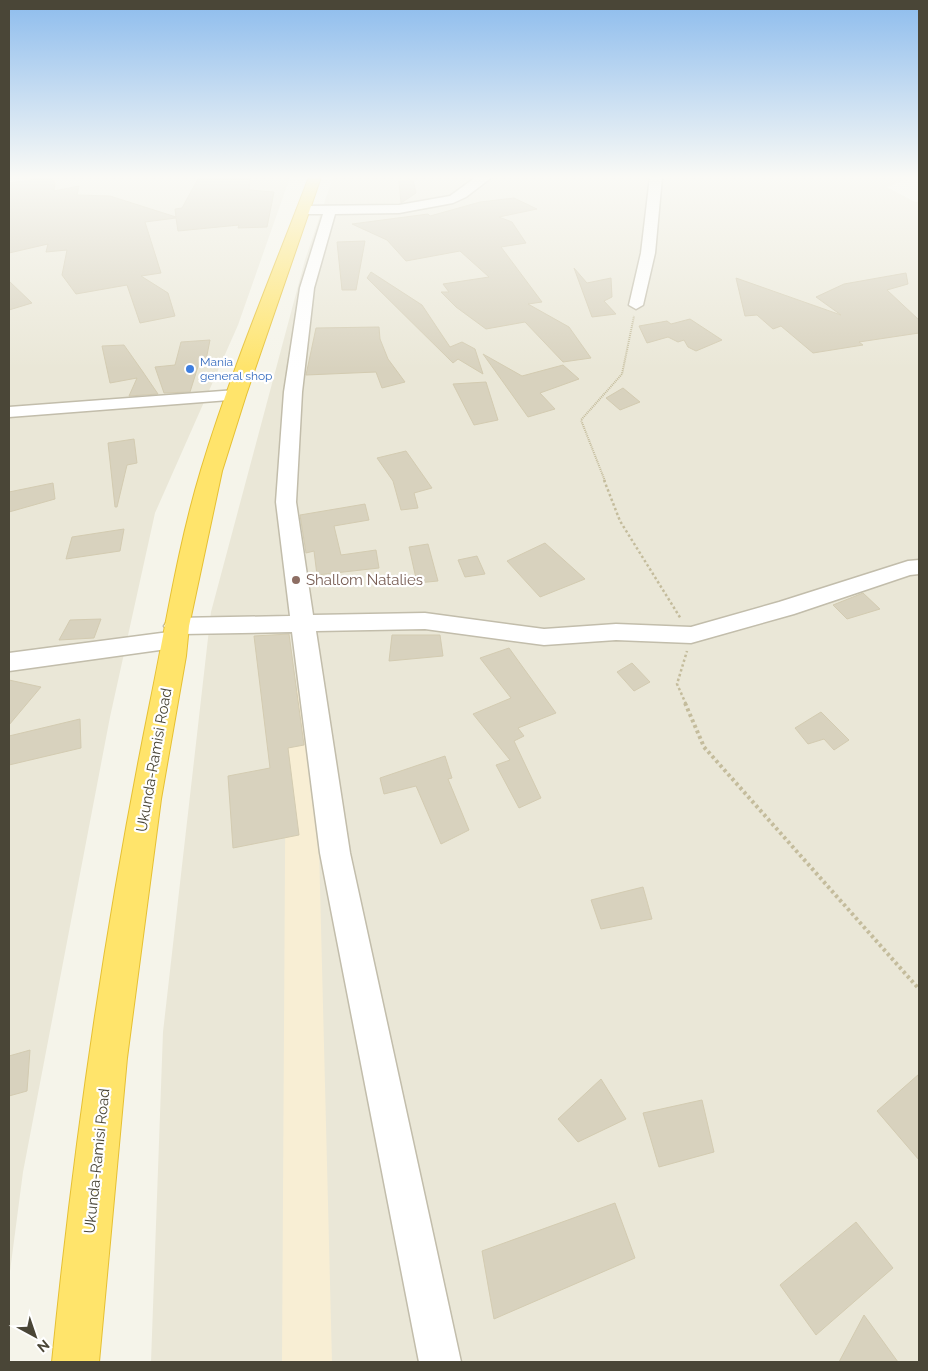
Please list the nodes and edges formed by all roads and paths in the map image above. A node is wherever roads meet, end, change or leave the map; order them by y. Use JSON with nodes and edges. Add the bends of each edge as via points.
{"nodes":[{"id":1,"x":303,"y":241,"type":"edge"},
{"id":2,"x":312,"y":241,"type":"edge"},
{"id":3,"x":649,"y":241,"type":"edge"},
{"id":4,"x":636,"y":305,"type":"joint"},
{"id":5,"x":236,"y":395,"type":"junction"},
{"id":6,"x":9,"y":412,"type":"edge"},
{"id":7,"x":919,"y":567,"type":"edge"},
{"id":8,"x":303,"y":623,"type":"junction"},
{"id":9,"x":175,"y":633,"type":"junction"},
{"id":10,"x":692,"y":635,"type":"junction"},
{"id":11,"x":9,"y":662,"type":"edge"},
{"id":12,"x":919,"y":990,"type":"edge"},
{"id":13,"x":75,"y":1362,"type":"edge"},
{"id":14,"x":440,"y":1362,"type":"edge"}],
"edges":[{"from":1,"to":5,"type":"highway","name":"Ukunda-Ramisi Road"},
{"from":2,"to":8,"type":"street","via":[[293,392],[286,502]]},
{"from":3,"to":4,"type":"street"},
{"from":4,"to":10,"type":"path","via":[[622,374],[581,420],[620,521]]},
{"from":5,"to":6,"type":"street"},
{"from":5,"to":9,"type":"highway","name":"Ukunda-Ramisi Road","via":[[211,471]]},
{"from":7,"to":10,"type":"street"},
{"from":8,"to":9,"type":"street"},
{"from":8,"to":10,"type":"street","via":[[425,621],[544,638],[616,632]]},
{"from":8,"to":14,"type":"street","via":[[335,853]]},
{"from":9,"to":11,"type":"street"},
{"from":9,"to":13,"type":"highway","name":"Ukunda-Ramisi Road","via":[[146,799],[108,1058]]},
{"from":10,"to":12,"type":"path","via":[[677,684],[704,748]]}]}
